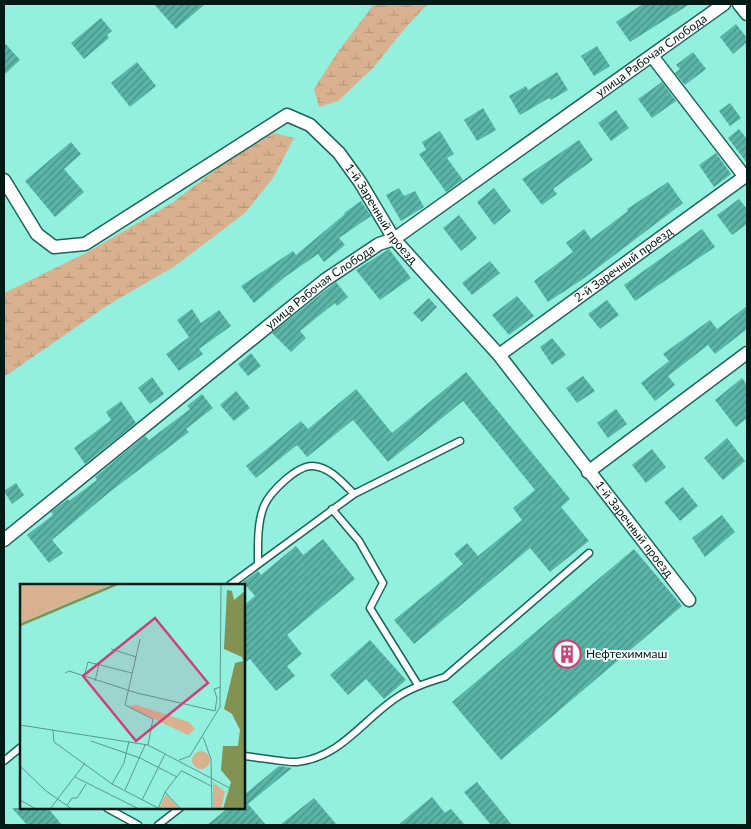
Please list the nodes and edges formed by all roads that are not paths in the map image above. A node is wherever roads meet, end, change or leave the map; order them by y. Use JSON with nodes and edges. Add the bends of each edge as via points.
{"nodes":[{"id":1,"x":724,"y":4,"type":"edge"},
{"id":2,"x":739,"y":4,"type":"edge"},
{"id":3,"x":747,"y":14,"type":"edge"},
{"id":4,"x":652,"y":56,"type":"junction"},
{"id":5,"x":746,"y":176,"type":"edge"},
{"id":6,"x":4,"y":180,"type":"edge"},
{"id":7,"x":394,"y":239,"type":"junction"},
{"id":8,"x":747,"y":353,"type":"edge"},
{"id":9,"x":499,"y":355,"type":"junction"},
{"id":10,"x":460,"y":441,"type":"dead end"},
{"id":11,"x":588,"y":472,"type":"junction"},
{"id":12,"x":354,"y":494,"type":"junction"},
{"id":13,"x":332,"y":508,"type":"junction"},
{"id":14,"x":4,"y":540,"type":"edge"},
{"id":15,"x":589,"y":553,"type":"dead end"},
{"id":16,"x":258,"y":564,"type":"junction"},
{"id":17,"x":231,"y":584,"type":"edge"},
{"id":18,"x":688,"y":600,"type":"dead end"},
{"id":19,"x":418,"y":685,"type":"junction"},
{"id":20,"x":20,"y":748,"type":"edge"},
{"id":21,"x":245,"y":756,"type":"edge"},
{"id":22,"x":4,"y":760,"type":"edge"},
{"id":23,"x":109,"y":809,"type":"edge"},
{"id":24,"x":179,"y":809,"type":"edge"},
{"id":25,"x":138,"y":825,"type":"edge"},
{"id":26,"x":158,"y":825,"type":"edge"}],
"edges":[{"from":1,"to":4,"type":"street","name":"улица Рабочая Слобода"},
{"from":2,"to":3,"type":"street"},
{"from":4,"to":5,"type":"street"},
{"from":4,"to":7,"type":"street","name":"улица Рабочая Слобода"},
{"from":5,"to":9,"type":"street","name":"2-й Заречный проезд"},
{"from":6,"to":7,"type":"street","name":"1-й Заречный проезд","via":[[37,234],[54,246],[85,244],[287,115],[310,125],[339,153]]},
{"from":7,"to":9,"type":"street","name":"1-й Заречный проезд"},
{"from":7,"to":14,"type":"street","name":"улица Рабочая Слобода","via":[[379,244],[324,280]]},
{"from":8,"to":11,"type":"street"},
{"from":9,"to":11,"type":"street","name":"1-й Заречный проезд"},
{"from":10,"to":12,"type":"lane"},
{"from":11,"to":18,"type":"street","name":"1-й Заречный проезд"},
{"from":12,"to":13,"type":"lane"},
{"from":12,"to":16,"type":"lane","via":[[334,474],[313,466],[298,470],[282,483],[264,506],[258,536]]},
{"from":13,"to":16,"type":"lane"},
{"from":13,"to":19,"type":"lane","via":[[359,540],[383,583],[370,608]]},
{"from":15,"to":19,"type":"lane","via":[[445,677]]},
{"from":16,"to":17,"type":"lane"},
{"from":19,"to":21,"type":"lane","via":[[397,696],[341,745],[319,758],[295,763]]},
{"from":20,"to":22,"type":"lane"},
{"from":23,"to":25,"type":"lane"},
{"from":24,"to":26,"type":"lane"}]}
